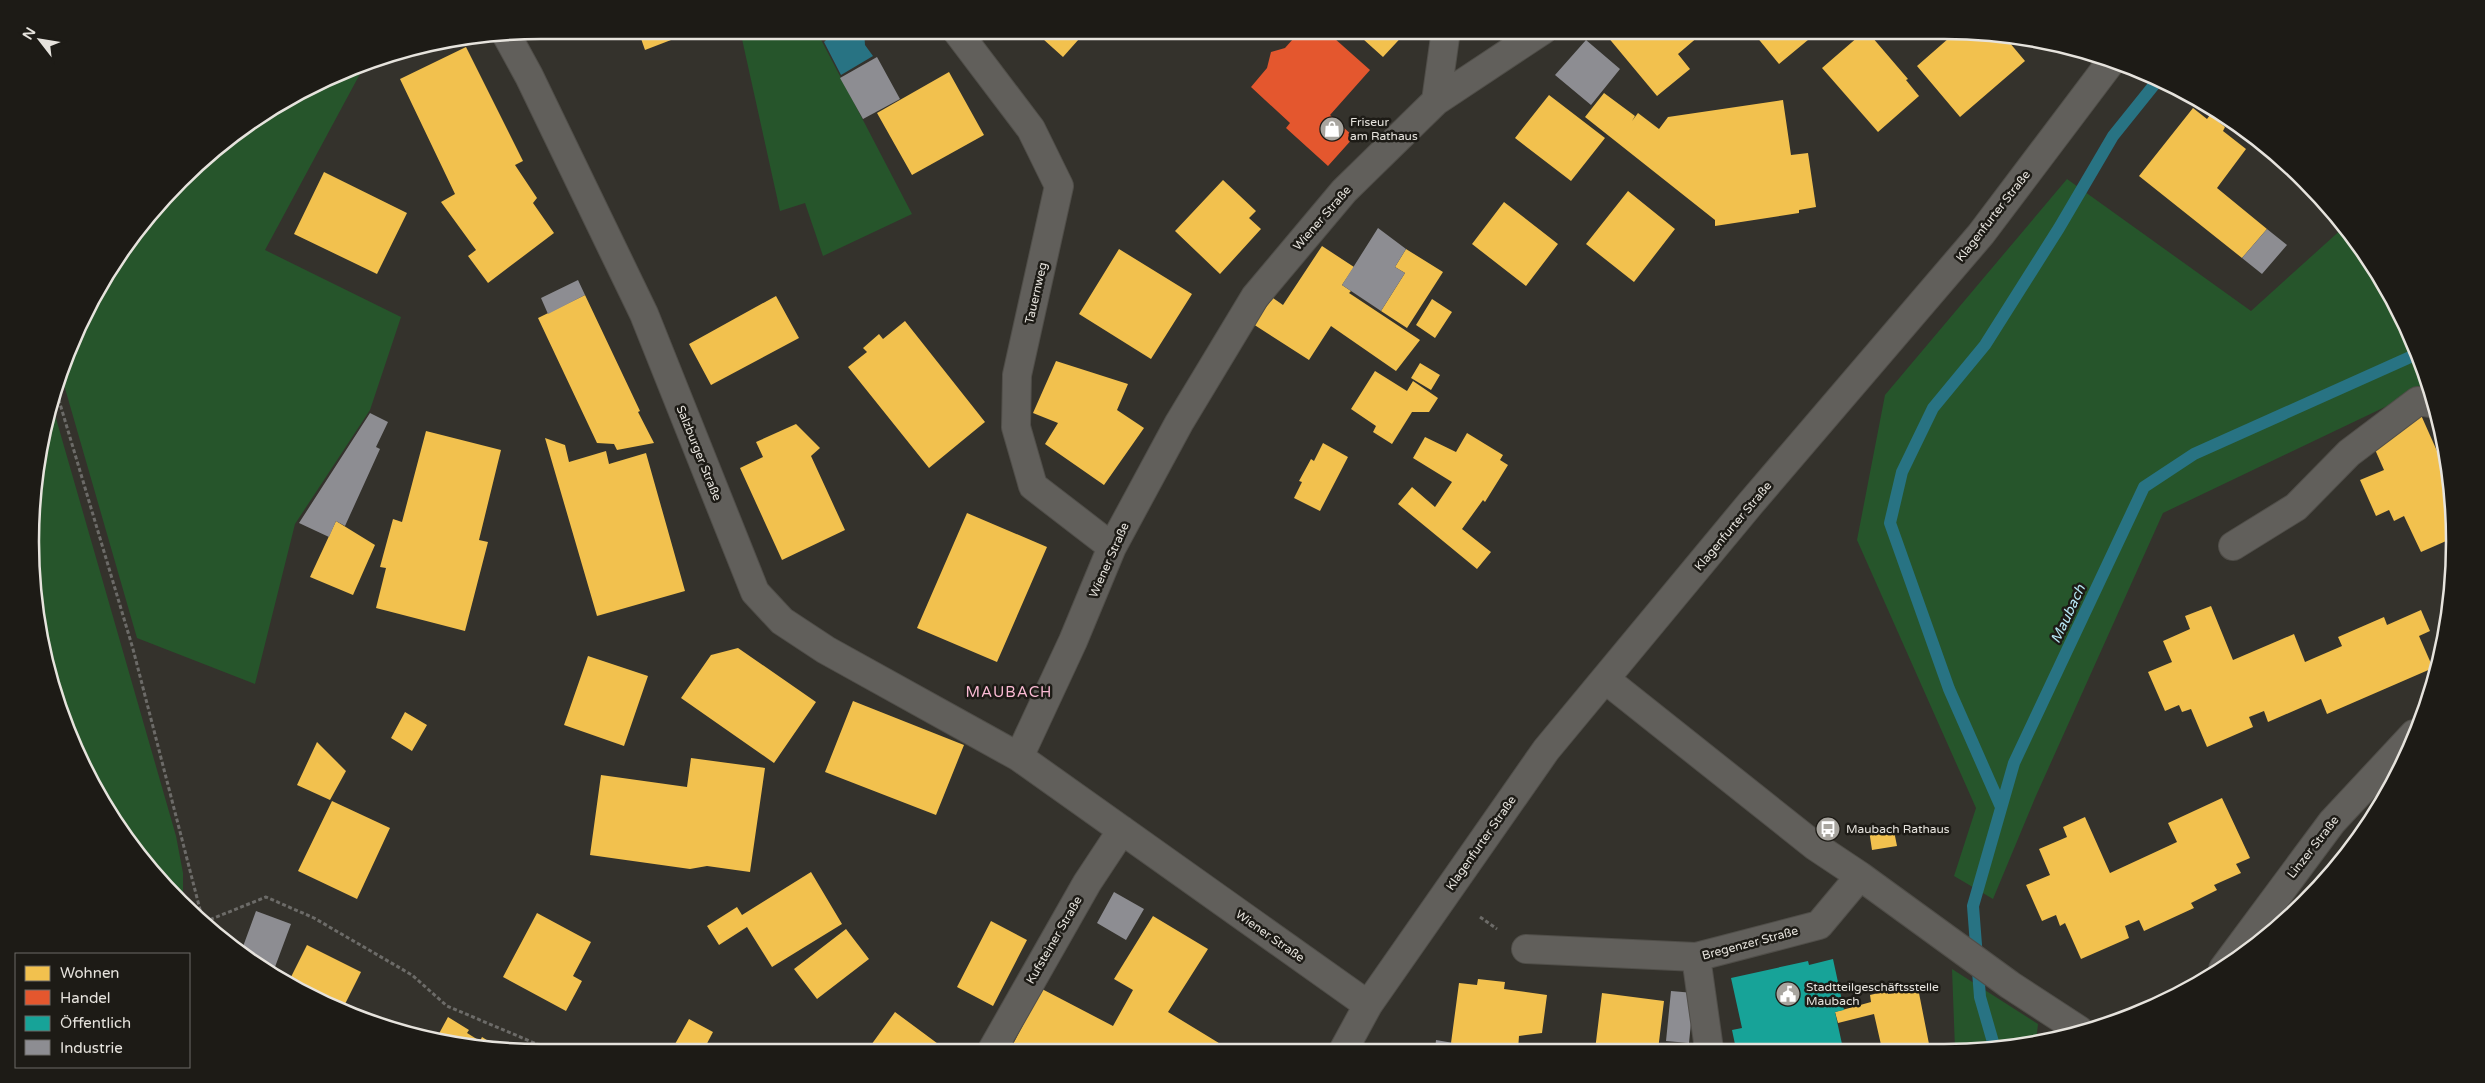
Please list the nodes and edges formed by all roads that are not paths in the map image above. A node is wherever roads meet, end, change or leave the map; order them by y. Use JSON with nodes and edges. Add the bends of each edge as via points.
{"nodes":[{"id":1,"x":963,"y":39,"type":"edge"},
{"id":2,"x":1445,"y":39,"type":"edge"},
{"id":3,"x":1529,"y":39,"type":"edge"},
{"id":4,"x":509,"y":40,"type":"edge"},
{"id":5,"x":2108,"y":66,"type":"edge"},
{"id":6,"x":1436,"y":101,"type":"junction"},
{"id":7,"x":2426,"y":402,"type":"edge"},
{"id":8,"x":2233,"y":546,"type":"dead end"},
{"id":9,"x":1112,"y":547,"type":"junction"},
{"id":10,"x":1605,"y":679,"type":"junction"},
{"id":11,"x":2404,"y":743,"type":"edge"},
{"id":12,"x":1019,"y":757,"type":"junction"},
{"id":13,"x":1122,"y":830,"type":"junction"},
{"id":14,"x":1860,"y":876,"type":"junction"},
{"id":15,"x":1526,"y":949,"type":"dead end"},
{"id":16,"x":2235,"y":951,"type":"edge"},
{"id":17,"x":1696,"y":957,"type":"junction"},
{"id":18,"x":1368,"y":1005,"type":"junction"},
{"id":19,"x":2065,"y":1028,"type":"edge"},
{"id":20,"x":996,"y":1044,"type":"edge"},
{"id":21,"x":1347,"y":1044,"type":"edge"},
{"id":22,"x":1708,"y":1044,"type":"edge"}],
"edges":[{"from":1,"to":9,"type":"street","name":"Tauernweg","via":[[1031,130],[1059,186],[1017,375],[1016,427],[1033,486]]},
{"from":2,"to":6,"type":"street"},
{"from":3,"to":6,"type":"street","name":"Wiener Straße"},
{"from":4,"to":12,"type":"street","name":"Salzburger Straße","via":[[644,314],[755,592],[782,621],[826,650]]},
{"from":5,"to":10,"type":"street","name":"Klagenfurter Straße","via":[[1981,234]]},
{"from":6,"to":9,"type":"street","name":"Wiener Straße","via":[[1344,191],[1255,297],[1179,423]]},
{"from":7,"to":8,"type":"street","via":[[2418,400],[2349,453],[2296,507]]},
{"from":9,"to":12,"type":"street","name":"Wiener Straße"},
{"from":10,"to":14,"type":"street","via":[[1815,846]]},
{"from":10,"to":18,"type":"street","name":"Klagenfurter Straße","via":[[1546,750]]},
{"from":11,"to":16,"type":"street","name":"Linzer Straße","via":[[2328,812]]},
{"from":12,"to":13,"type":"street","name":"Wiener Straße"},
{"from":13,"to":18,"type":"street","name":"Wiener Straße"},
{"from":13,"to":20,"type":"street","name":"Kufsteiner Straße","via":[[1087,883]]},
{"from":14,"to":17,"type":"street","name":"Bregenzer Straße","via":[[1819,925]]},
{"from":14,"to":19,"type":"street"},
{"from":15,"to":17,"type":"street","name":"Bregenzer Straße"},
{"from":17,"to":22,"type":"street"},
{"from":18,"to":21,"type":"street"}]}
